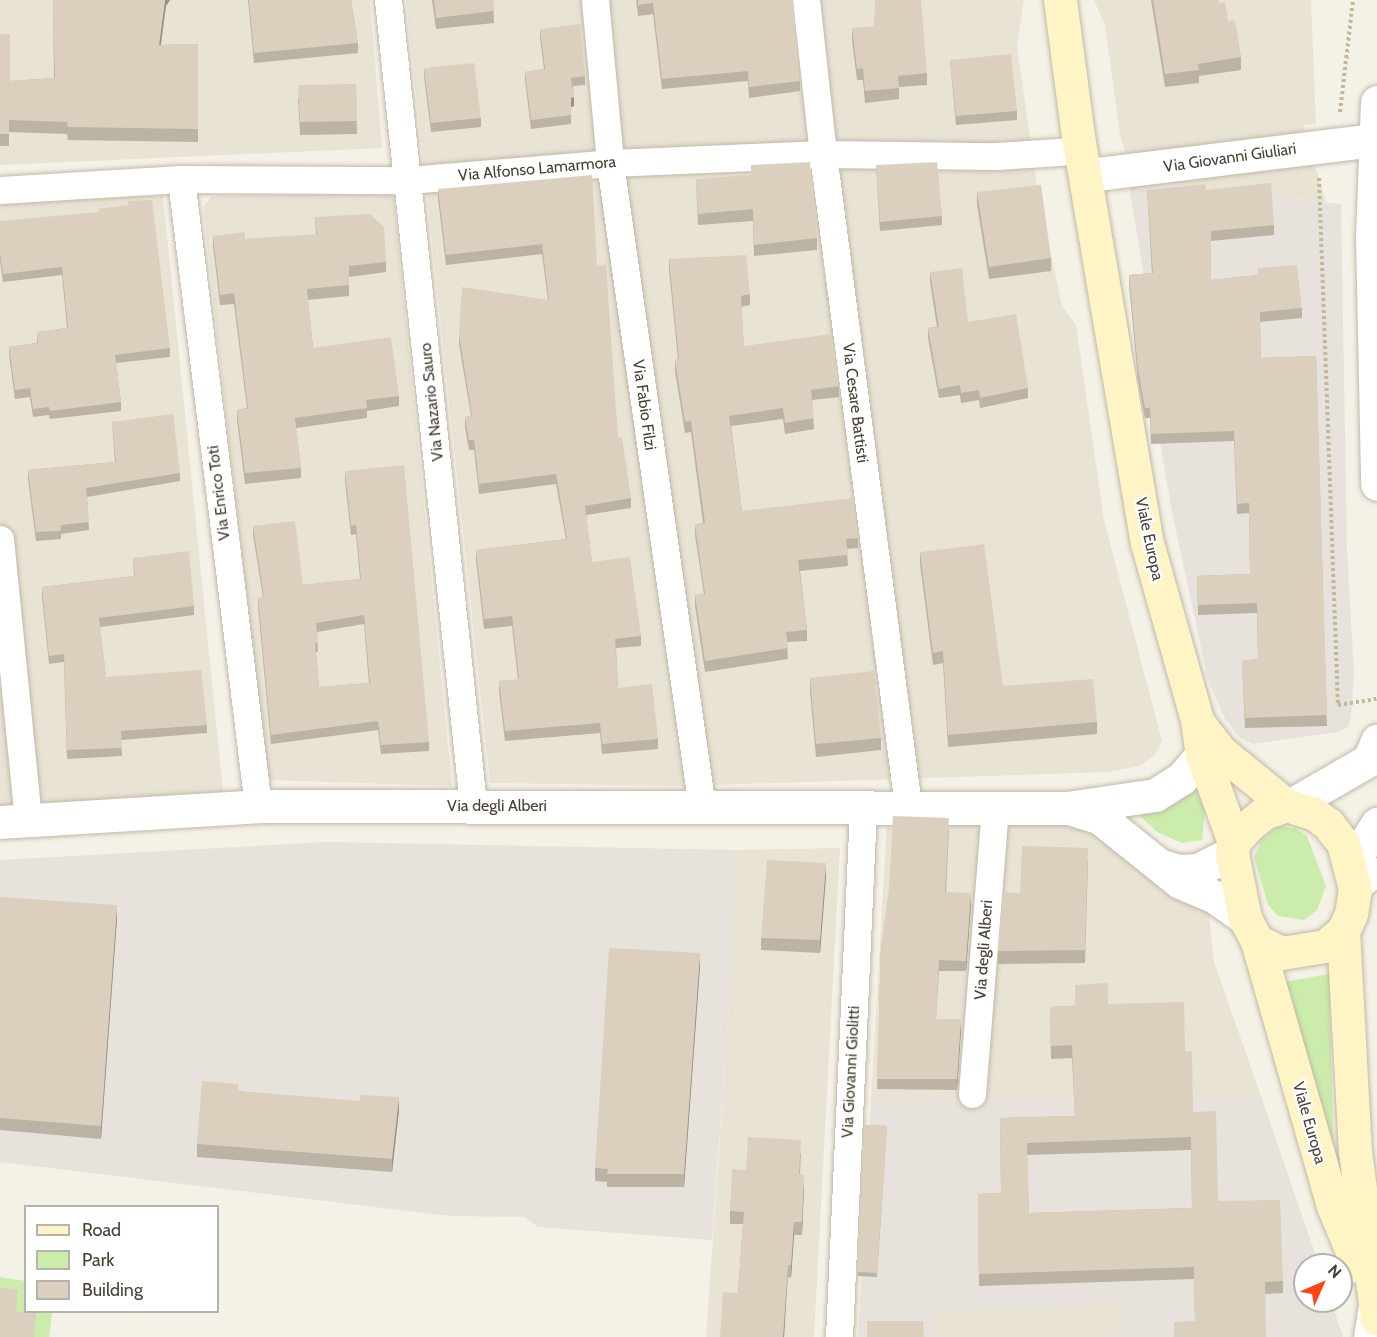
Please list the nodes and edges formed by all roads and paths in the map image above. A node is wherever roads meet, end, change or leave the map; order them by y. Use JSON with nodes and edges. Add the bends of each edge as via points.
{"nodes":[{"id":1,"x":388,"y":0,"type":"edge"},
{"id":2,"x":595,"y":0,"type":"edge"},
{"id":3,"x":806,"y":0,"type":"edge"},
{"id":4,"x":1059,"y":0,"type":"edge"},
{"id":5,"x":1353,"y":0,"type":"edge"},
{"id":6,"x":1377,"y":102,"type":"edge"},
{"id":7,"x":1373,"y":140,"type":"junction"},
{"id":8,"x":1317,"y":146,"type":"junction"},
{"id":9,"x":823,"y":154,"type":"junction"},
{"id":10,"x":610,"y":163,"type":"junction"},
{"id":11,"x":1080,"y":163,"type":"junction"},
{"id":12,"x":181,"y":179,"type":"junction"},
{"id":13,"x":409,"y":180,"type":"junction"},
{"id":14,"x":0,"y":190,"type":"edge"},
{"id":15,"x":1377,"y":484,"type":"edge"},
{"id":16,"x":0,"y":539,"type":"edge"},
{"id":17,"x":1377,"y":699,"type":"edge"},
{"id":18,"x":1197,"y":720,"type":"junction"},
{"id":19,"x":1377,"y":741,"type":"edge"},
{"id":20,"x":1202,"y":754,"type":"junction"},
{"id":21,"x":473,"y":805,"type":"junction"},
{"id":22,"x":1289,"y":805,"type":"junction"},
{"id":23,"x":258,"y":806,"type":"junction"},
{"id":24,"x":908,"y":806,"type":"junction"},
{"id":25,"x":995,"y":806,"type":"junction"},
{"id":26,"x":702,"y":808,"type":"junction"},
{"id":27,"x":863,"y":808,"type":"junction"},
{"id":28,"x":1067,"y":808,"type":"junction"},
{"id":29,"x":14,"y":821,"type":"edge"},
{"id":30,"x":1377,"y":824,"type":"edge"},
{"id":31,"x":1233,"y":848,"type":"junction"},
{"id":32,"x":1157,"y":864,"type":"junction"},
{"id":33,"x":1361,"y":875,"type":"edge"},
{"id":34,"x":1251,"y":929,"type":"junction"},
{"id":35,"x":1343,"y":931,"type":"junction"},
{"id":36,"x":972,"y":1094,"type":"dead end"},
{"id":37,"x":1375,"y":1310,"type":"edge"},
{"id":38,"x":839,"y":1337,"type":"edge"},
{"id":39,"x":1367,"y":1337,"type":"edge"}],
"edges":[{"from":1,"to":13,"type":"street","name":"Via Nazario Sauro"},
{"from":2,"to":10,"type":"street","name":"Via Fabio Filzi"},
{"from":3,"to":9,"type":"street","name":"Via Cesare Battisti"},
{"from":4,"to":11,"type":"main road","name":"Viale Europa"},
{"from":5,"to":8,"type":"path","via":[[1340,112]]},
{"from":6,"to":7,"type":"street"},
{"from":7,"to":8,"type":"street","name":"Via Giovanni Giuliari"},
{"from":7,"to":15,"type":"street"},
{"from":8,"to":11,"type":"street","name":"Via Giovanni Giuliari"},
{"from":8,"to":17,"type":"path","via":[[1338,705]]},
{"from":9,"to":10,"type":"street","name":"Via Alfonso Lamarmora"},
{"from":9,"to":11,"type":"street","name":"Via Alfonso Lamarmora","via":[[997,156]]},
{"from":9,"to":24,"type":"street","name":"Via Cesare Battisti"},
{"from":10,"to":13,"type":"street","name":"Via Alfonso Lamarmora"},
{"from":10,"to":26,"type":"street","name":"Via Fabio Filzi"},
{"from":11,"to":18,"type":"main road","name":"Viale Europa","via":[[1147,543]]},
{"from":12,"to":13,"type":"street","name":"Via Alfonso Lamarmora"},
{"from":12,"to":14,"type":"street","name":"Via Alfonso Lamarmora"},
{"from":12,"to":23,"type":"street","name":"Via Enrico Toti"},
{"from":13,"to":21,"type":"street","name":"Via Nazario Sauro"},
{"from":16,"to":29,"type":"street"},
{"from":18,"to":20,"type":"main road","name":"Viale Europa"},
{"from":18,"to":22,"type":"main road","name":"Viale Europa","via":[[1221,752]]},
{"from":19,"to":22,"type":"street","via":[[1369,760]]},
{"from":20,"to":28,"type":"street","name":"Via degli Alberi","via":[[1182,778],[1155,795]]},
{"from":20,"to":31,"type":"main road","name":"Viale Europa"},
{"from":21,"to":23,"type":"street","name":"Via degli Alberi"},
{"from":21,"to":26,"type":"street","name":"Via degli Alberi"},
{"from":22,"to":31,"type":"main road","via":[[1264,813]]},
{"from":22,"to":33,"type":"main road","name":"Viale Europa","via":[[1313,813],[1328,824]]},
{"from":23,"to":29,"type":"street","name":"Via degli Alberi"},
{"from":24,"to":25,"type":"street","name":"Via degli Alberi"},
{"from":24,"to":27,"type":"street","name":"Via degli Alberi"},
{"from":25,"to":28,"type":"street","name":"Via degli Alberi"},
{"from":25,"to":36,"type":"street","name":"Via degli Alberi"},
{"from":26,"to":27,"type":"street","name":"Via degli Alberi"},
{"from":27,"to":38,"type":"street","name":"Via Giovanni Giolitti"},
{"from":28,"to":32,"type":"street","name":"Via degli Alberi","via":[[1099,817]]},
{"from":30,"to":33,"type":"street"},
{"from":31,"to":32,"type":"street","name":"Via degli Alberi","via":[[1198,870],[1180,871]]},
{"from":31,"to":34,"type":"main road","name":"Viale Europa"},
{"from":32,"to":34,"type":"street","name":"Via degli Alberi"},
{"from":33,"to":35,"type":"main road","via":[[1352,914]]},
{"from":34,"to":35,"type":"main road","via":[[1282,953],[1325,946]]},
{"from":34,"to":37,"type":"main road","name":"Viale Europa","via":[[1333,1206]]},
{"from":35,"to":37,"type":"main road","via":[[1355,1151]]},
{"from":37,"to":39,"type":"street"}]}
